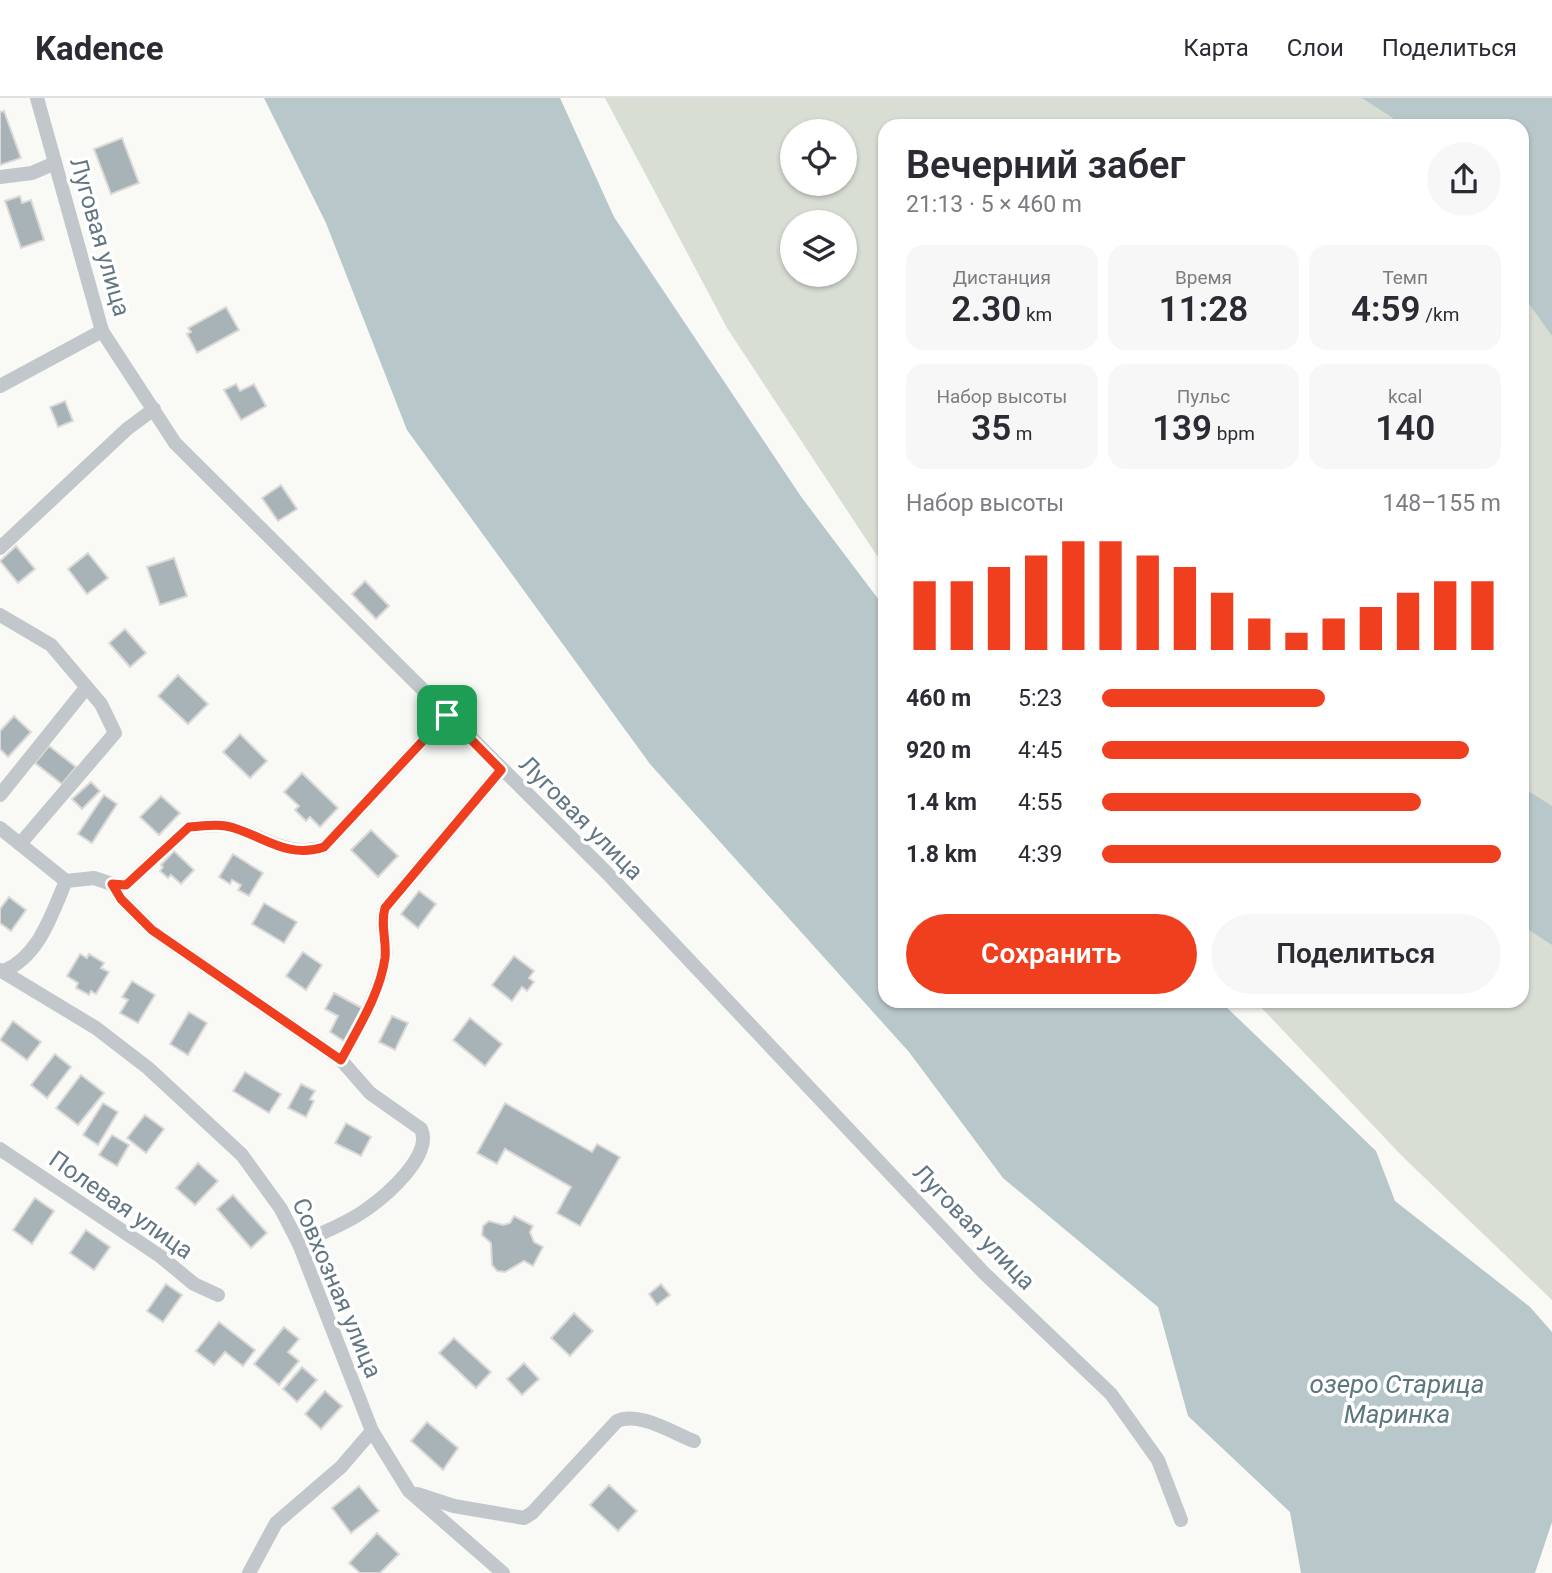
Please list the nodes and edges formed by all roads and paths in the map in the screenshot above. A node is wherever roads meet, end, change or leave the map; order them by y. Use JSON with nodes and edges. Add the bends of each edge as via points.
{"nodes":[{"id":1,"x":37,"y":98,"type":"edge"},
{"id":2,"x":55,"y":163,"type":"junction"},
{"id":3,"x":0,"y":177,"type":"edge"},
{"id":4,"x":102,"y":331,"type":"junction"},
{"id":5,"x":0,"y":386,"type":"edge"},
{"id":6,"x":154,"y":409,"type":"junction"},
{"id":7,"x":0,"y":548,"type":"edge"},
{"id":8,"x":0,"y":615,"type":"edge"},
{"id":9,"x":86,"y":688,"type":"junction"},
{"id":10,"x":447,"y":715,"type":"junction"},
{"id":11,"x":501,"y":770,"type":"junction"},
{"id":12,"x":0,"y":795,"type":"edge"},
{"id":13,"x":0,"y":828,"type":"edge"},
{"id":14,"x":25,"y":848,"type":"junction"},
{"id":15,"x":66,"y":881,"type":"junction"},
{"id":16,"x":112,"y":884,"type":"junction"},
{"id":17,"x":2,"y":971,"type":"edge"},
{"id":18,"x":341,"y":1060,"type":"junction"},
{"id":19,"x":0,"y":1149,"type":"edge"},
{"id":20,"x":299,"y":1244,"type":"junction"},
{"id":21,"x":218,"y":1295,"type":"dead end"},
{"id":22,"x":372,"y":1431,"type":"junction"},
{"id":23,"x":694,"y":1441,"type":"dead end"},
{"id":24,"x":409,"y":1491,"type":"junction"},
{"id":25,"x":1181,"y":1520,"type":"dead end"},
{"id":26,"x":249,"y":1573,"type":"edge"},
{"id":27,"x":503,"y":1573,"type":"edge"}],
"edges":[{"from":1,"to":2,"type":"street","name":"Луговая улица"},
{"from":2,"to":3,"type":"street","via":[[32,173]]},
{"from":2,"to":4,"type":"street","name":"Луговая улица"},
{"from":4,"to":5,"type":"street"},
{"from":4,"to":6,"type":"street","name":"Луговая улица"},
{"from":6,"to":7,"type":"street"},
{"from":6,"to":10,"type":"street","name":"Луговая улица","via":[[175,443]]},
{"from":8,"to":9,"type":"street","via":[[51,645]]},
{"from":9,"to":12,"type":"street"},
{"from":9,"to":14,"type":"street","via":[[114,727],[114,738]]},
{"from":10,"to":11,"type":"street","name":"Луговая улица"},
{"from":10,"to":16,"type":"street","via":[[324,847],[289,851],[232,827],[189,827],[126,885]]},
{"from":11,"to":18,"type":"street","via":[[385,908],[381,920],[385,958],[380,978]]},
{"from":11,"to":25,"type":"street","name":"Луговая улица","via":[[607,873],[984,1273],[1111,1394],[1158,1460]]},
{"from":13,"to":14,"type":"street"},
{"from":14,"to":15,"type":"street"},
{"from":15,"to":16,"type":"street","via":[[94,878]]},
{"from":15,"to":17,"type":"street","via":[[46,930],[31,952],[23,963]]},
{"from":16,"to":18,"type":"street","via":[[152,930]]},
{"from":17,"to":20,"type":"street","name":"Совхозная улица","via":[[96,1028],[198,1111],[242,1155],[281,1209]]},
{"from":18,"to":20,"type":"street","via":[[370,1093],[421,1129],[423,1148],[414,1166],[366,1210]]},
{"from":19,"to":21,"type":"street","name":"Полевая улица","via":[[160,1256],[194,1284]]},
{"from":20,"to":22,"type":"street","name":"Совхозная улица"},
{"from":22,"to":24,"type":"street","name":"Совхозная улица"},
{"from":22,"to":26,"type":"street","via":[[341,1467],[276,1523]]},
{"from":23,"to":24,"type":"street","via":[[638,1419],[617,1421],[524,1518],[454,1506]]},
{"from":24,"to":27,"type":"street","name":"Совхозная улица"}]}
